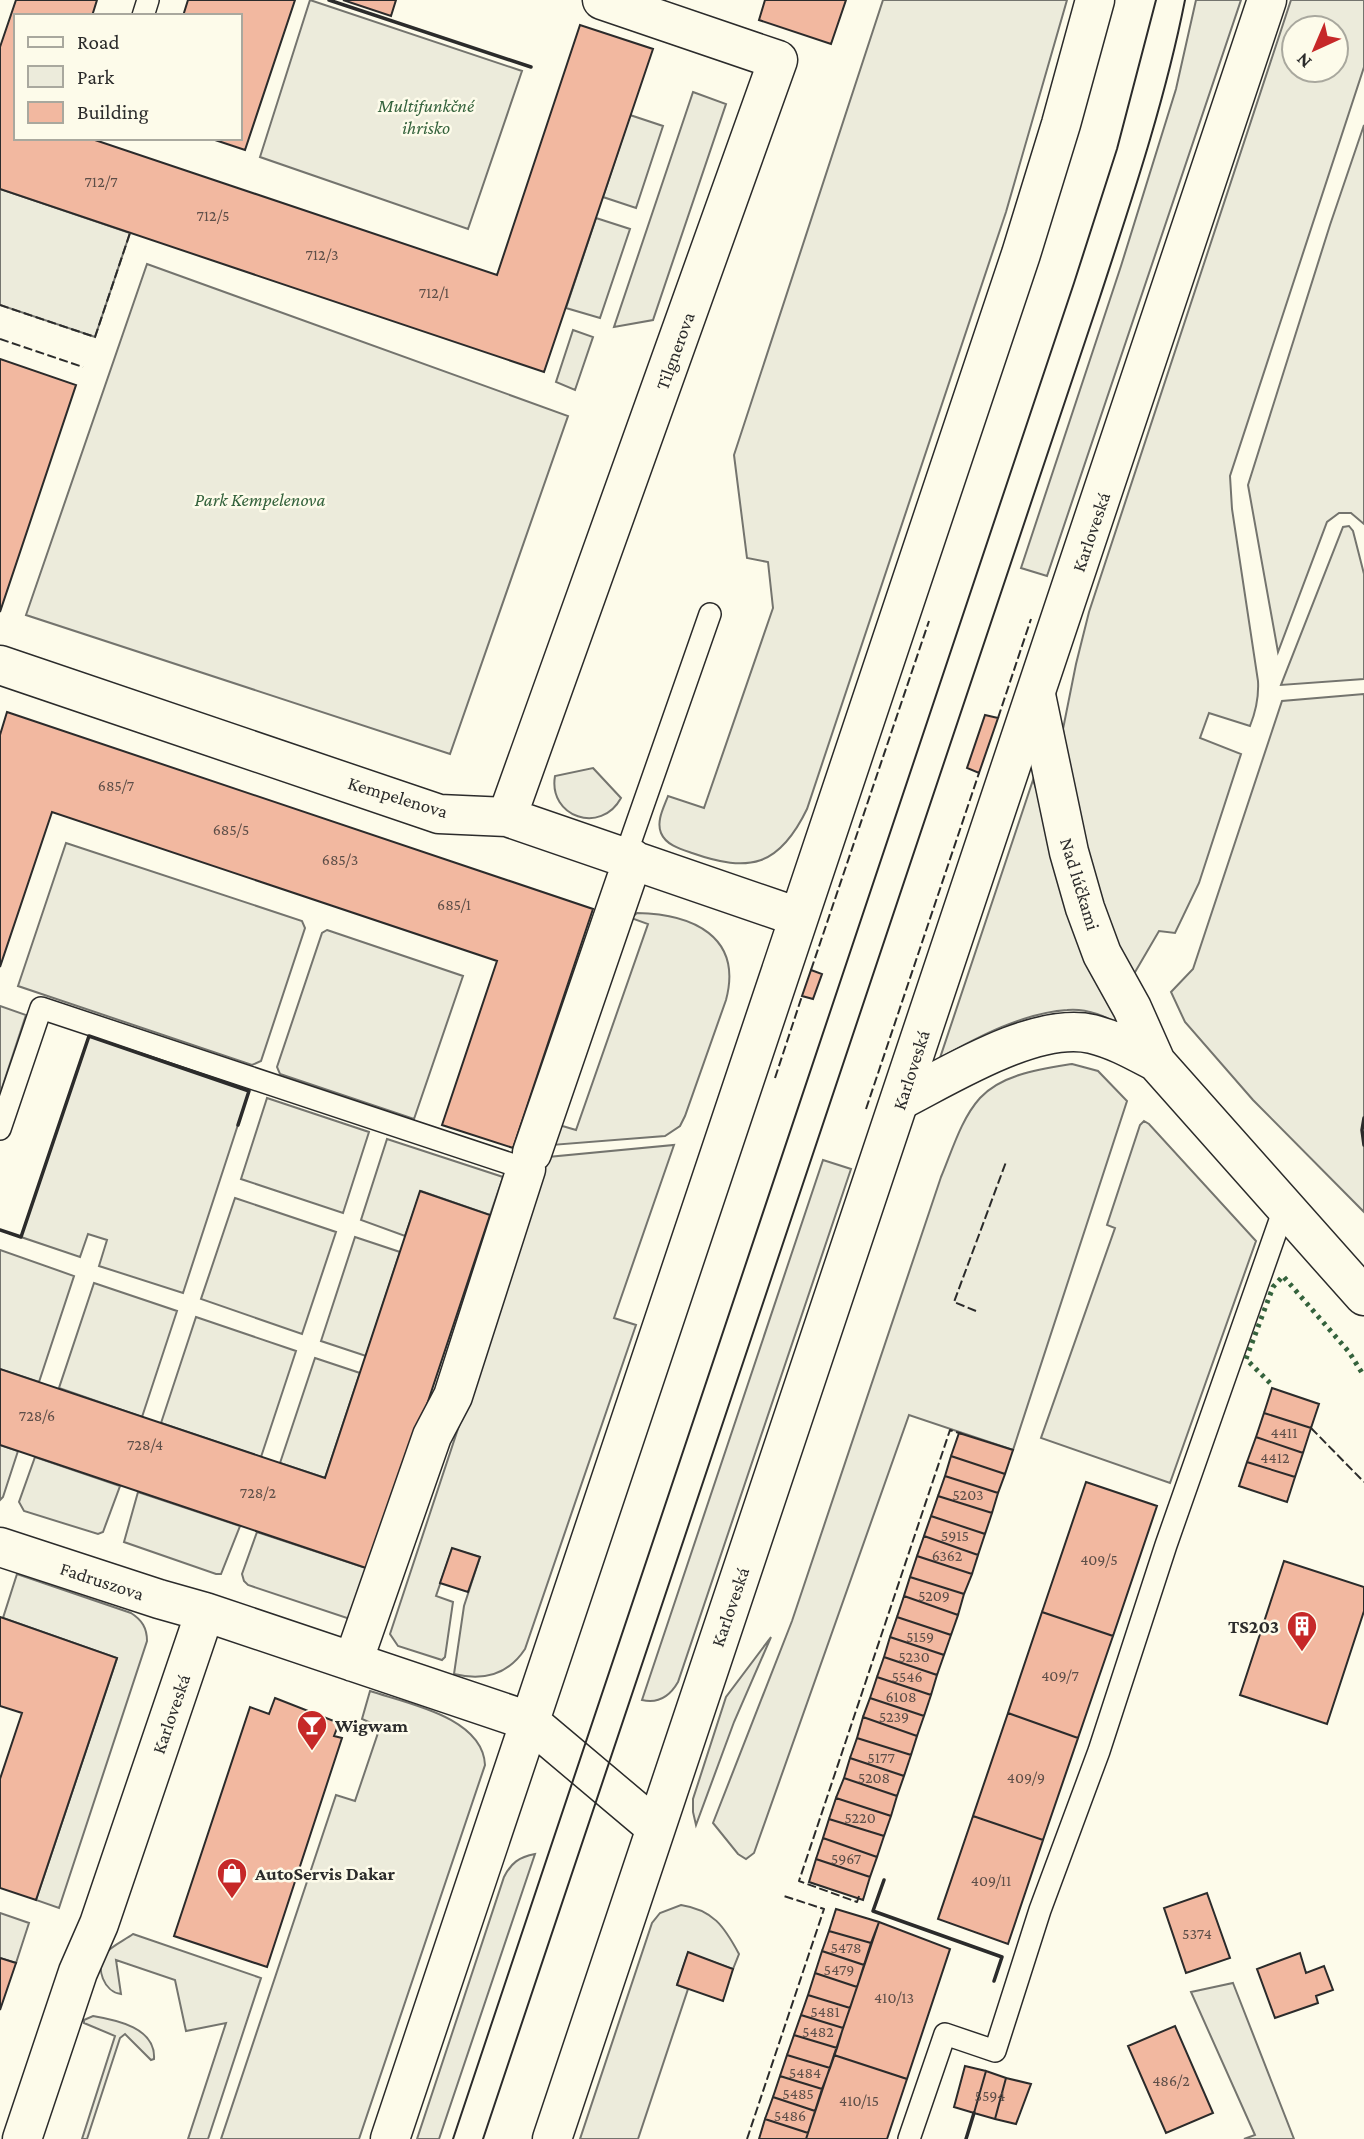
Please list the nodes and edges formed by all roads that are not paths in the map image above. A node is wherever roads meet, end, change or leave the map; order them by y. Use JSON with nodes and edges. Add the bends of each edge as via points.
{"nodes":[{"id":1,"x":601,"y":0,"type":"edge"},
{"id":2,"x":1095,"y":0,"type":"edge"},
{"id":3,"x":1268,"y":0,"type":"edge"},
{"id":4,"x":710,"y":614,"type":"dead end"},
{"id":5,"x":0,"y":665,"type":"edge"},
{"id":6,"x":1036,"y":695,"type":"junction"},
{"id":7,"x":507,"y":817,"type":"junction"},
{"id":8,"x":629,"y":858,"type":"junction"},
{"id":9,"x":798,"y":917,"type":"junction"},
{"id":10,"x":1156,"y":1062,"type":"junction"},
{"id":11,"x":901,"y":1100,"type":"junction"},
{"id":12,"x":0,"y":1129,"type":"edge"},
{"id":13,"x":529,"y":1161,"type":"junction"},
{"id":14,"x":1285,"y":1206,"type":"junction"},
{"id":15,"x":1364,"y":1296,"type":"edge"},
{"id":16,"x":0,"y":1547,"type":"edge"},
{"id":17,"x":205,"y":1612,"type":"junction"},
{"id":18,"x":353,"y":1662,"type":"junction"},
{"id":19,"x":529,"y":1721,"type":"junction"},
{"id":20,"x":656,"y":1828,"type":"junction"},
{"id":21,"x":22,"y":2139,"type":"edge"},
{"id":22,"x":390,"y":2139,"type":"edge"},
{"id":23,"x":552,"y":2139,"type":"edge"},
{"id":24,"x":909,"y":2139,"type":"edge"}],
"edges":[{"from":1,"to":7,"type":"street","name":"Tilgnerova","via":[[778,60]]},
{"from":2,"to":9,"type":"street","via":[[1025,241]]},
{"from":3,"to":6,"type":"street","name":"Karloveská"},
{"from":4,"to":8,"type":"lane"},
{"from":5,"to":7,"type":"street","name":"Kempelenova","via":[[439,814]]},
{"from":6,"to":10,"type":"street","name":"Nad lúčkami","via":[[1085,908],[1102,954]]},
{"from":6,"to":11,"type":"street","name":"Karloveská"},
{"from":7,"to":8,"type":"street","name":"Kempelenova"},
{"from":8,"to":9,"type":"street","name":"Kempelenova"},
{"from":8,"to":13,"type":"street"},
{"from":9,"to":19,"type":"street"},
{"from":10,"to":11,"type":"street","name":"Nad lúčkami","via":[[1123,1044],[1090,1034],[1055,1034],[1005,1048]]},
{"from":10,"to":14,"type":"street","name":"Nad lúčkami"},
{"from":11,"to":20,"type":"street","name":"Karloveská"},
{"from":12,"to":13,"type":"lane","via":[[41,1008]]},
{"from":13,"to":18,"type":"street","via":[[453,1396],[432,1436]]},
{"from":14,"to":15,"type":"street","name":"Nad lúčkami"},
{"from":14,"to":24,"type":"lane","via":[[995,2051],[945,2034]]},
{"from":16,"to":17,"type":"street","name":"Fadruszova"},
{"from":17,"to":18,"type":"street"},
{"from":17,"to":21,"type":"street","name":"Karloveská"},
{"from":18,"to":19,"type":"street"},
{"from":19,"to":20,"type":"street"},
{"from":19,"to":22,"type":"street"},
{"from":20,"to":23,"type":"street","name":"Karloveská"}]}
